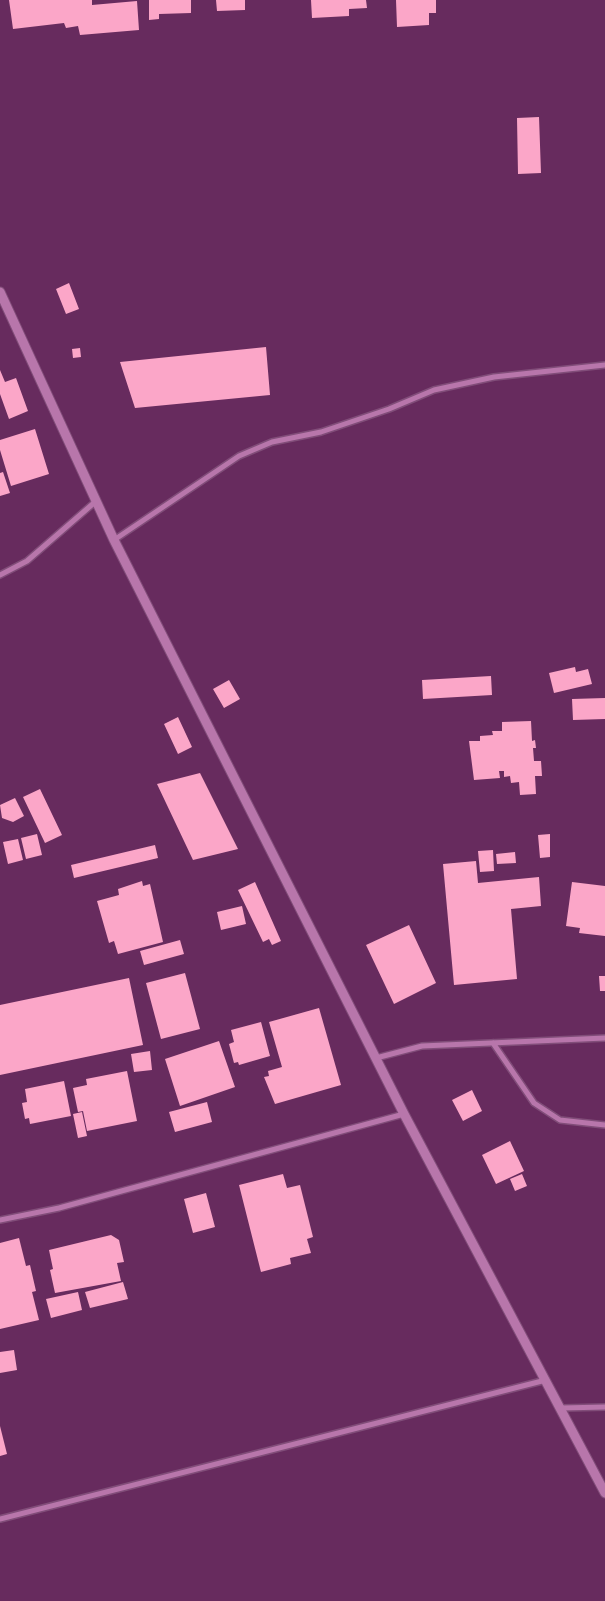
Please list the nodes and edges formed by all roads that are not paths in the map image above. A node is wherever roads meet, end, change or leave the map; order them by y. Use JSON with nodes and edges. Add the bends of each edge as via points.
{"nodes":[{"id":1,"x":0,"y":292,"type":"edge"},
{"id":2,"x":2,"y":303,"type":"edge"},
{"id":3,"x":605,"y":365,"type":"edge"},
{"id":4,"x":95,"y":502,"type":"junction"},
{"id":5,"x":114,"y":540,"type":"junction"},
{"id":6,"x":0,"y":575,"type":"edge"},
{"id":7,"x":605,"y":1038,"type":"edge"},
{"id":8,"x":493,"y":1043,"type":"junction"},
{"id":9,"x":376,"y":1058,"type":"junction"},
{"id":10,"x":404,"y":1114,"type":"junction"},
{"id":11,"x":605,"y":1125,"type":"edge"},
{"id":12,"x":0,"y":1220,"type":"edge"},
{"id":13,"x":546,"y":1380,"type":"junction"},
{"id":14,"x":605,"y":1407,"type":"edge"},
{"id":15,"x":562,"y":1408,"type":"junction"},
{"id":16,"x":605,"y":1493,"type":"edge"},
{"id":17,"x":0,"y":1519,"type":"edge"}],
"edges":[{"from":1,"to":2,"type":"street"},
{"from":2,"to":4,"type":"street"},
{"from":3,"to":5,"type":"street","via":[[494,377],[434,390],[321,432],[272,442],[239,456]]},
{"from":4,"to":5,"type":"street"},
{"from":4,"to":6,"type":"street","via":[[27,561]]},
{"from":5,"to":9,"type":"street"},
{"from":7,"to":8,"type":"street"},
{"from":8,"to":9,"type":"street","via":[[422,1046]]},
{"from":8,"to":11,"type":"street","via":[[534,1103],[560,1120]]},
{"from":9,"to":10,"type":"street"},
{"from":10,"to":12,"type":"street","via":[[59,1208]]},
{"from":10,"to":13,"type":"street"},
{"from":13,"to":15,"type":"street"},
{"from":13,"to":17,"type":"street"},
{"from":14,"to":15,"type":"street"},
{"from":15,"to":16,"type":"street"}]}
